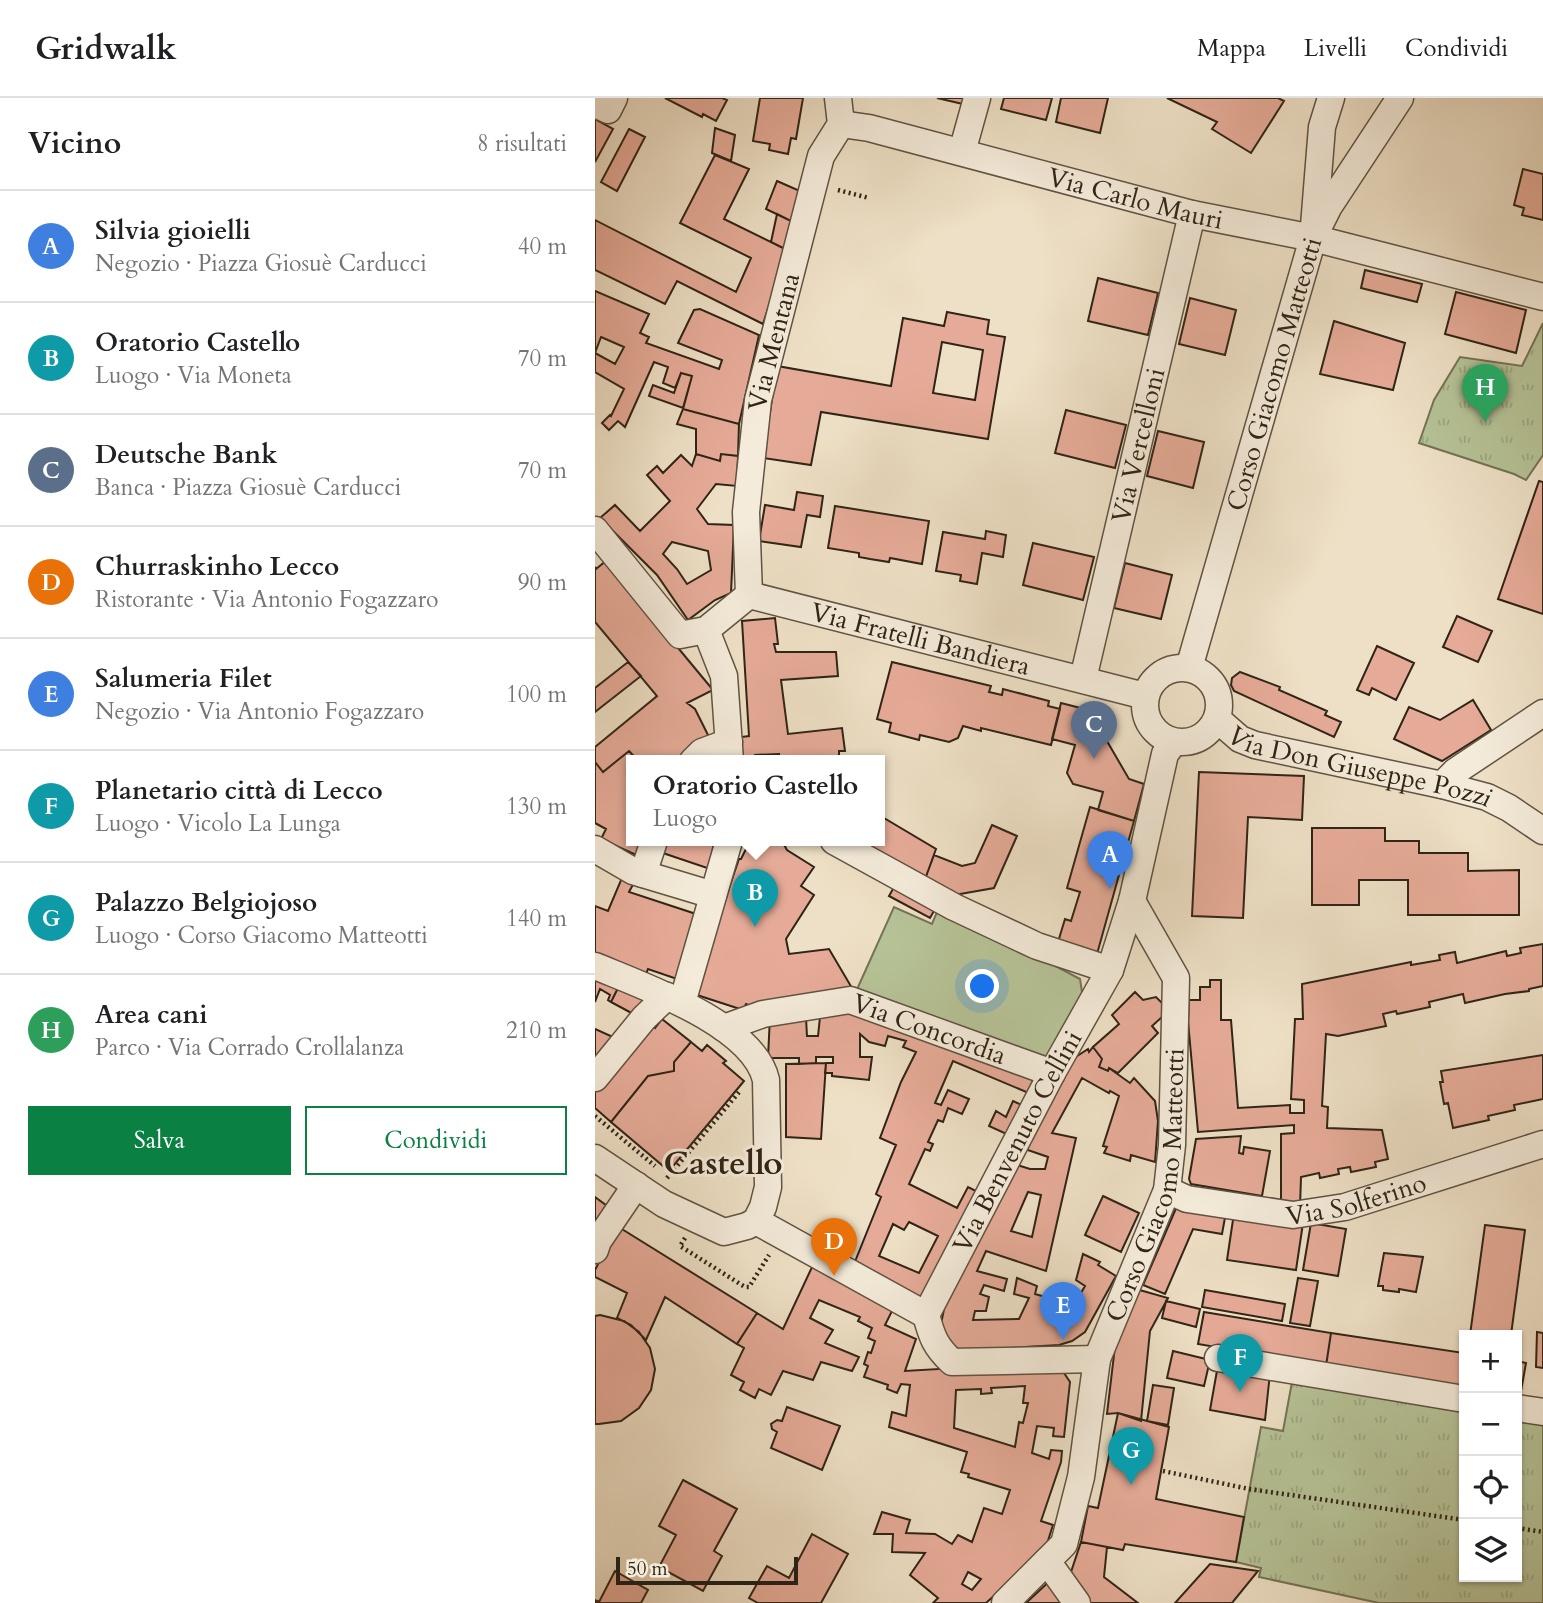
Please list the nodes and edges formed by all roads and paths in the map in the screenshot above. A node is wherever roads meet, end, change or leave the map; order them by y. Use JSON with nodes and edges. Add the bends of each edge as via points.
{"nodes":[{"id":1,"x":614,"y":98,"type":"edge"},
{"id":2,"x":977,"y":98,"type":"edge"},
{"id":3,"x":1331,"y":98,"type":"edge"},
{"id":4,"x":1399,"y":98,"type":"edge"},
{"id":5,"x":595,"y":104,"type":"edge"},
{"id":6,"x":839,"y":111,"type":"edge"},
{"id":7,"x":962,"y":152,"type":"junction"},
{"id":8,"x":827,"y":187,"type":"dead end"},
{"id":9,"x":869,"y":198,"type":"dead end"},
{"id":10,"x":1192,"y":214,"type":"junction"},
{"id":11,"x":1314,"y":238,"type":"junction"},
{"id":12,"x":1543,"y":297,"type":"edge"},
{"id":13,"x":595,"y":530,"type":"edge"},
{"id":14,"x":749,"y":595,"type":"junction"},
{"id":15,"x":706,"y":630,"type":"junction"},
{"id":16,"x":1189,"y":668,"type":"junction"},
{"id":17,"x":1083,"y":679,"type":"junction"},
{"id":18,"x":1145,"y":696,"type":"junction"},
{"id":19,"x":1543,"y":713,"type":"edge"},
{"id":20,"x":1217,"y":719,"type":"junction"},
{"id":21,"x":1174,"y":741,"type":"junction"},
{"id":22,"x":730,"y":751,"type":"edge"},
{"id":23,"x":699,"y":755,"type":"edge"},
{"id":24,"x":1442,"y":785,"type":"junction"},
{"id":25,"x":1543,"y":831,"type":"edge"},
{"id":26,"x":652,"y":846,"type":"edge"},
{"id":27,"x":728,"y":846,"type":"edge"},
{"id":28,"x":843,"y":846,"type":"edge"},
{"id":29,"x":595,"y":849,"type":"edge"},
{"id":30,"x":643,"y":874,"type":"junction"},
{"id":31,"x":713,"y":895,"type":"junction"},
{"id":32,"x":1132,"y":901,"type":"junction"},
{"id":33,"x":595,"y":966,"type":"edge"},
{"id":34,"x":1110,"y":970,"type":"junction"},
{"id":35,"x":675,"y":999,"type":"junction"},
{"id":36,"x":724,"y":1028,"type":"junction"},
{"id":37,"x":764,"y":1070,"type":"junction"},
{"id":38,"x":1052,"y":1073,"type":"junction"},
{"id":39,"x":595,"y":1078,"type":"edge"},
{"id":40,"x":1543,"y":1144,"type":"edge"},
{"id":41,"x":595,"y":1158,"type":"edge"},
{"id":42,"x":664,"y":1182,"type":"dead end"},
{"id":43,"x":635,"y":1185,"type":"junction"},
{"id":44,"x":1167,"y":1190,"type":"junction"},
{"id":45,"x":756,"y":1221,"type":"junction"},
{"id":46,"x":595,"y":1250,"type":"edge"},
{"id":47,"x":926,"y":1315,"type":"junction"},
{"id":48,"x":1218,"y":1358,"type":"dead end"},
{"id":49,"x":1097,"y":1359,"type":"junction"},
{"id":50,"x":1459,"y":1398,"type":"edge"},
{"id":51,"x":1522,"y":1409,"type":"edge"},
{"id":52,"x":1543,"y":1412,"type":"edge"},
{"id":53,"x":1163,"y":1471,"type":"dead end"},
{"id":54,"x":1459,"y":1519,"type":"edge"},
{"id":55,"x":1522,"y":1529,"type":"edge"},
{"id":56,"x":1543,"y":1532,"type":"edge"},
{"id":57,"x":1047,"y":1561,"type":"junction"},
{"id":58,"x":1005,"y":1603,"type":"edge"},
{"id":59,"x":1077,"y":1603,"type":"edge"}],
"edges":[{"from":1,"to":5,"type":"street","via":[[608,110]]},
{"from":2,"to":7,"type":"street"},
{"from":3,"to":11,"type":"street","via":[[1322,127]]},
{"from":4,"to":11,"type":"street","name":"Corso Giacomo Matteotti","via":[[1329,206]]},
{"from":6,"to":7,"type":"street","name":"Via Carlo Mauri","via":[[869,128]]},
{"from":6,"to":14,"type":"street","name":"Via Mentana","via":[[821,156],[758,400],[746,512]]},
{"from":7,"to":10,"type":"street","name":"Via Carlo Mauri"},
{"from":8,"to":9,"type":"path"},
{"from":10,"to":11,"type":"street","name":"Via Carlo Mauri"},
{"from":10,"to":17,"type":"street","name":"Via Vercelloni"},
{"from":11,"to":12,"type":"street","name":"Via Carlo Mauri"},
{"from":11,"to":16,"type":"street","name":"Corso Giacomo Matteotti"},
{"from":13,"to":15,"type":"street","via":[[680,635]]},
{"from":14,"to":15,"type":"street"},
{"from":14,"to":17,"type":"street","name":"Via Fratelli Bandiera"},
{"from":15,"to":22,"type":"street","via":[[724,677]]},
{"from":16,"to":18,"type":"street","via":[[1177,667],[1157,677]]},
{"from":16,"to":20,"type":"street","via":[[1215,687]]},
{"from":17,"to":18,"type":"street","name":"Via Fratelli Bandiera"},
{"from":18,"to":21,"type":"street","via":[[1147,719],[1154,730]]},
{"from":19,"to":24,"type":"street"},
{"from":20,"to":21,"type":"street","via":[[1204,736]]},
{"from":20,"to":24,"type":"street","name":"Via Don Giuseppe Pozzi","via":[[1255,745]]},
{"from":21,"to":32,"type":"street","via":[[1165,754]]},
{"from":22,"to":23,"type":"street"},
{"from":24,"to":25,"type":"street","name":"Via Don Giuseppe Pozzi","via":[[1500,803]]},
{"from":26,"to":30,"type":"street"},
{"from":27,"to":31,"type":"street"},
{"from":28,"to":34,"type":"street","via":[[1037,946]]},
{"from":29,"to":30,"type":"street"},
{"from":30,"to":31,"type":"street"},
{"from":31,"to":35,"type":"street"},
{"from":32,"to":34,"type":"street"},
{"from":32,"to":44,"type":"street","name":"Corso Giacomo Matteotti","via":[[1176,978]]},
{"from":33,"to":35,"type":"street"},
{"from":34,"to":38,"type":"street","name":"Via Benvenuto Cellini"},
{"from":35,"to":36,"type":"street"},
{"from":35,"to":39,"type":"street","via":[[644,1018]]},
{"from":36,"to":37,"type":"street"},
{"from":36,"to":38,"type":"street","name":"Via Concordia","via":[[763,1014],[850,1000]]},
{"from":37,"to":42,"type":"path","via":[[753,1076]]},
{"from":37,"to":45,"type":"street","via":[[768,1187]]},
{"from":38,"to":47,"type":"street","name":"Via Benvenuto Cellini"},
{"from":40,"to":44,"type":"street","name":"Via Solferino","via":[[1345,1206],[1293,1215],[1187,1199]]},
{"from":41,"to":43,"type":"street"},
{"from":43,"to":45,"type":"street","via":[[724,1232]]},
{"from":43,"to":46,"type":"street"},
{"from":44,"to":49,"type":"street","name":"Corso Giacomo Matteotti"},
{"from":45,"to":47,"type":"street"},
{"from":47,"to":49,"type":"street","via":[[932,1338],[952,1362]]},
{"from":48,"to":50,"type":"street"},
{"from":49,"to":57,"type":"street","name":"Corso Giacomo Matteotti","via":[[1081,1477],[1064,1544]]},
{"from":51,"to":52,"type":"street"},
{"from":53,"to":54,"type":"path","via":[[1249,1489]]},
{"from":55,"to":56,"type":"path"},
{"from":57,"to":58,"type":"street","name":"Corso Giacomo Matteotti"},
{"from":57,"to":59,"type":"street"}]}
